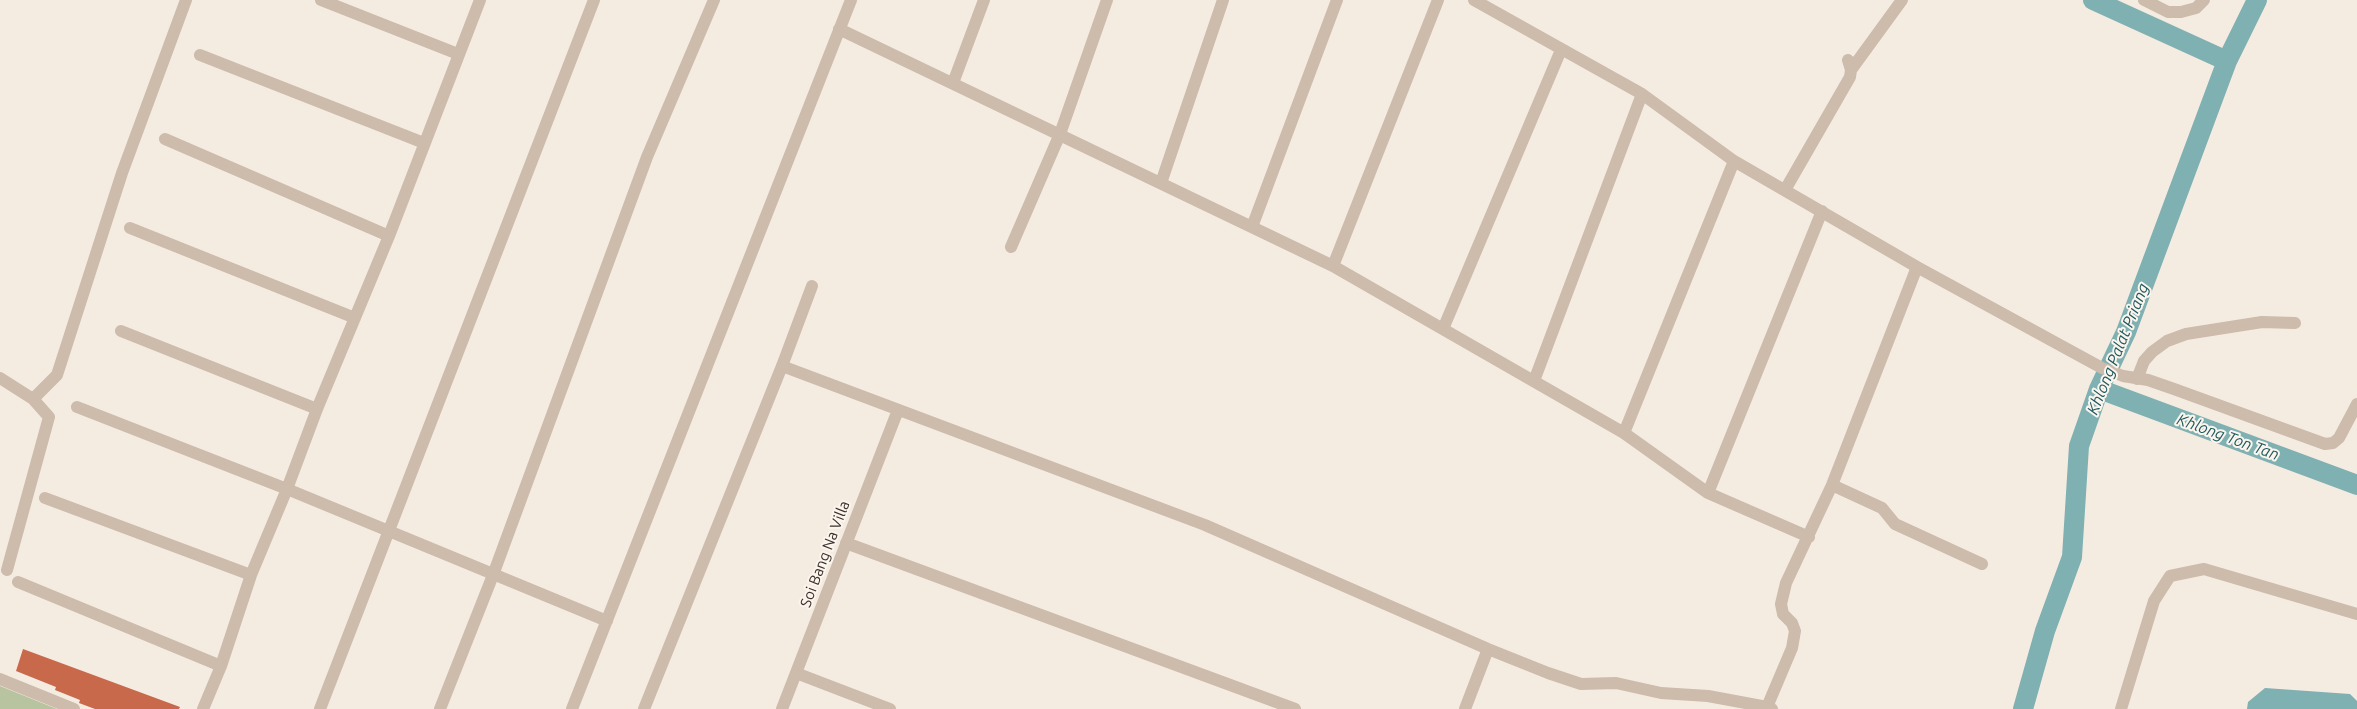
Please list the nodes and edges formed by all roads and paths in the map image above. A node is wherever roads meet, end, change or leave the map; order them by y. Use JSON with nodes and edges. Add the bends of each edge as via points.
{"nodes":[{"id":1,"x":186,"y":0,"type":"edge"},
{"id":2,"x":321,"y":0,"type":"edge"},
{"id":3,"x":480,"y":0,"type":"edge"},
{"id":4,"x":594,"y":0,"type":"edge"},
{"id":5,"x":714,"y":0,"type":"edge"},
{"id":6,"x":851,"y":0,"type":"edge"},
{"id":7,"x":984,"y":0,"type":"edge"},
{"id":8,"x":1107,"y":0,"type":"edge"},
{"id":9,"x":1223,"y":0,"type":"edge"},
{"id":10,"x":1337,"y":0,"type":"edge"},
{"id":11,"x":1438,"y":0,"type":"edge"},
{"id":12,"x":1474,"y":0,"type":"edge"},
{"id":13,"x":1902,"y":0,"type":"edge"},
{"id":14,"x":2144,"y":0,"type":"edge"},
{"id":15,"x":2204,"y":0,"type":"edge"},
{"id":16,"x":839,"y":29,"type":"junction"},
{"id":17,"x":1560,"y":50,"type":"junction"},
{"id":18,"x":200,"y":54,"type":"dead end"},
{"id":19,"x":458,"y":54,"type":"junction"},
{"id":20,"x":953,"y":83,"type":"junction"},
{"id":21,"x":1642,"y":94,"type":"junction"},
{"id":22,"x":1060,"y":134,"type":"junction"},
{"id":23,"x":165,"y":139,"type":"dead end"},
{"id":24,"x":424,"y":143,"type":"junction"},
{"id":25,"x":1734,"y":161,"type":"junction"},
{"id":26,"x":1161,"y":183,"type":"junction"},
{"id":27,"x":1785,"y":190,"type":"junction"},
{"id":28,"x":1822,"y":211,"type":"junction"},
{"id":29,"x":1252,"y":227,"type":"junction"},
{"id":30,"x":130,"y":228,"type":"dead end"},
{"id":31,"x":389,"y":236,"type":"junction"},
{"id":32,"x":1011,"y":247,"type":"dead end"},
{"id":33,"x":1333,"y":266,"type":"junction"},
{"id":34,"x":1917,"y":267,"type":"junction"},
{"id":35,"x":812,"y":286,"type":"dead end"},
{"id":36,"x":356,"y":318,"type":"junction"},
{"id":37,"x":2295,"y":323,"type":"dead end"},
{"id":38,"x":1443,"y":329,"type":"junction"},
{"id":39,"x":122,"y":331,"type":"dead end"},
{"id":40,"x":782,"y":366,"type":"junction"},
{"id":41,"x":0,"y":378,"type":"edge"},
{"id":42,"x":2138,"y":378,"type":"junction"},
{"id":43,"x":1534,"y":381,"type":"junction"},
{"id":44,"x":34,"y":398,"type":"junction"},
{"id":45,"x":2357,"y":404,"type":"edge"},
{"id":46,"x":77,"y":407,"type":"dead end"},
{"id":47,"x":317,"y":409,"type":"junction"},
{"id":48,"x":898,"y":410,"type":"junction"},
{"id":49,"x":1624,"y":433,"type":"junction"},
{"id":50,"x":1832,"y":485,"type":"junction"},
{"id":51,"x":287,"y":489,"type":"junction"},
{"id":52,"x":1708,"y":493,"type":"junction"},
{"id":53,"x":45,"y":498,"type":"dead end"},
{"id":54,"x":390,"y":531,"type":"junction"},
{"id":55,"x":1809,"y":537,"type":"junction"},
{"id":56,"x":846,"y":543,"type":"junction"},
{"id":57,"x":1982,"y":564,"type":"dead end"},
{"id":58,"x":7,"y":570,"type":"dead end"},
{"id":59,"x":251,"y":575,"type":"junction"},
{"id":60,"x":493,"y":575,"type":"junction"},
{"id":61,"x":18,"y":582,"type":"dead end"},
{"id":62,"x":2357,"y":614,"type":"edge"},
{"id":63,"x":607,"y":621,"type":"junction"},
{"id":64,"x":1488,"y":649,"type":"junction"},
{"id":65,"x":221,"y":666,"type":"junction"},
{"id":66,"x":796,"y":673,"type":"junction"},
{"id":67,"x":0,"y":679,"type":"edge"},
{"id":68,"x":1770,"y":708,"type":"edge"},
{"id":69,"x":74,"y":709,"type":"edge"},
{"id":70,"x":203,"y":709,"type":"edge"},
{"id":71,"x":320,"y":709,"type":"edge"},
{"id":72,"x":440,"y":709,"type":"edge"},
{"id":73,"x":572,"y":709,"type":"edge"},
{"id":74,"x":644,"y":709,"type":"edge"},
{"id":75,"x":782,"y":709,"type":"edge"},
{"id":76,"x":890,"y":709,"type":"edge"},
{"id":77,"x":1295,"y":709,"type":"edge"},
{"id":78,"x":1465,"y":709,"type":"edge"},
{"id":79,"x":2122,"y":709,"type":"edge"}],
"edges":[{"from":1,"to":44,"type":"street","via":[[122,173],[57,375]]},
{"from":2,"to":19,"type":"street"},
{"from":3,"to":19,"type":"street"},
{"from":4,"to":54,"type":"street"},
{"from":5,"to":60,"type":"street","via":[[647,157]]},
{"from":6,"to":16,"type":"street"},
{"from":7,"to":20,"type":"street"},
{"from":8,"to":22,"type":"street"},
{"from":9,"to":26,"type":"street"},
{"from":10,"to":29,"type":"street"},
{"from":11,"to":33,"type":"street"},
{"from":12,"to":17,"type":"street"},
{"from":13,"to":27,"type":"street","via":[[1850,65],[1850,77]]},
{"from":14,"to":15,"type":"street","via":[[2168,12],[2181,12],[2196,8]]},
{"from":16,"to":20,"type":"street"},
{"from":16,"to":63,"type":"street"},
{"from":17,"to":21,"type":"street"},
{"from":17,"to":38,"type":"street"},
{"from":18,"to":24,"type":"street"},
{"from":19,"to":24,"type":"street"},
{"from":20,"to":22,"type":"street"},
{"from":21,"to":25,"type":"street"},
{"from":21,"to":43,"type":"street"},
{"from":22,"to":26,"type":"street"},
{"from":22,"to":32,"type":"street"},
{"from":23,"to":31,"type":"street"},
{"from":24,"to":31,"type":"street"},
{"from":25,"to":27,"type":"street"},
{"from":25,"to":49,"type":"street"},
{"from":26,"to":29,"type":"street"},
{"from":27,"to":28,"type":"street"},
{"from":28,"to":34,"type":"street"},
{"from":28,"to":52,"type":"street"},
{"from":29,"to":33,"type":"street"},
{"from":30,"to":36,"type":"street"},
{"from":31,"to":36,"type":"street"},
{"from":33,"to":38,"type":"street"},
{"from":34,"to":42,"type":"street","via":[[2102,368]]},
{"from":34,"to":50,"type":"street"},
{"from":35,"to":40,"type":"street"},
{"from":36,"to":47,"type":"street"},
{"from":37,"to":42,"type":"street","via":[[2262,322],[2186,334],[2167,341],[2152,352],[2144,361]]},
{"from":38,"to":43,"type":"street"},
{"from":39,"to":47,"type":"street"},
{"from":40,"to":48,"type":"street"},
{"from":40,"to":74,"type":"street"},
{"from":41,"to":44,"type":"street"},
{"from":42,"to":45,"type":"street","via":[[2174,388],[2325,444],[2339,438]]},
{"from":43,"to":49,"type":"street"},
{"from":44,"to":58,"type":"street","via":[[49,417]]},
{"from":46,"to":51,"type":"street"},
{"from":47,"to":51,"type":"street"},
{"from":48,"to":56,"type":"street","name":"Soi Bang Na Villa"},
{"from":48,"to":64,"type":"street","via":[[1205,525]]},
{"from":49,"to":52,"type":"street"},
{"from":50,"to":55,"type":"street"},
{"from":50,"to":57,"type":"street","via":[[1882,508],[1895,524]]},
{"from":51,"to":54,"type":"street"},
{"from":51,"to":59,"type":"street"},
{"from":52,"to":55,"type":"street"},
{"from":53,"to":59,"type":"street"},
{"from":54,"to":60,"type":"street"},
{"from":54,"to":71,"type":"street"},
{"from":55,"to":68,"type":"street","via":[[1786,583],[1781,604],[1783,614],[1795,631]]},
{"from":56,"to":66,"type":"street","name":"Soi Bang Na Villa"},
{"from":56,"to":77,"type":"street"},
{"from":59,"to":65,"type":"street"},
{"from":60,"to":63,"type":"street"},
{"from":60,"to":72,"type":"street"},
{"from":61,"to":65,"type":"street"},
{"from":62,"to":79,"type":"street","via":[[2204,570],[2170,576],[2154,601]]},
{"from":63,"to":73,"type":"street"},
{"from":64,"to":68,"type":"street","via":[[1581,684],[1616,683],[1661,693],[1708,696]]},
{"from":64,"to":78,"type":"street"},
{"from":65,"to":70,"type":"street"},
{"from":66,"to":75,"type":"street","name":"Soi Bang Na Villa"},
{"from":66,"to":76,"type":"street"},
{"from":67,"to":69,"type":"street"}]}
